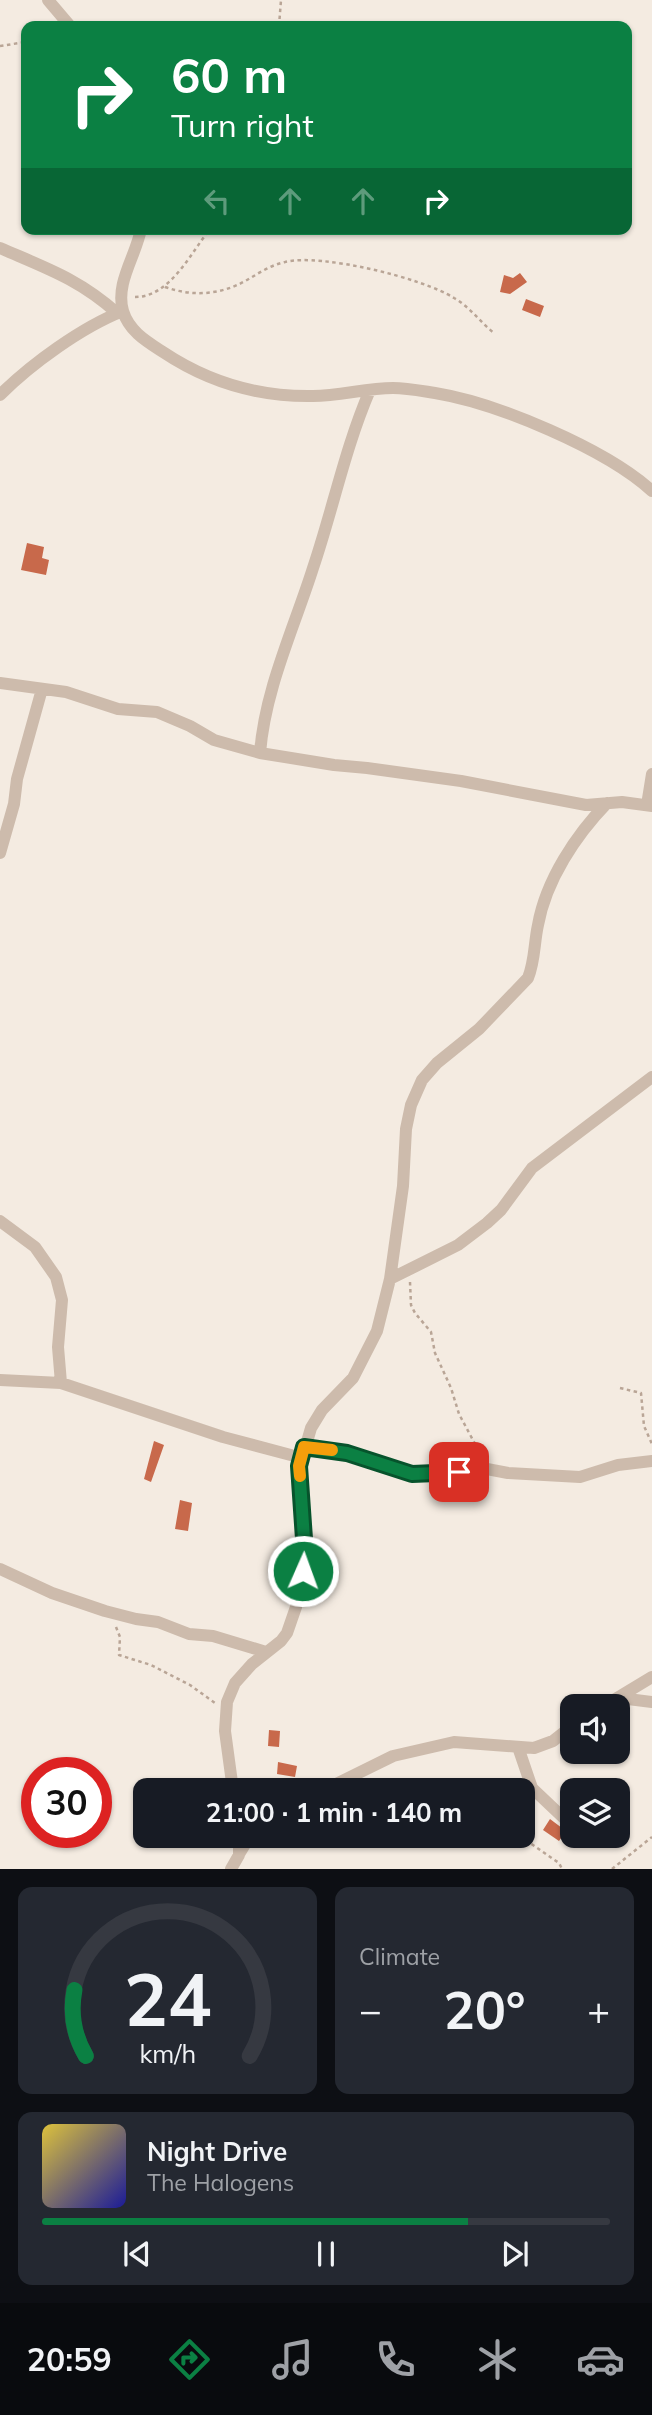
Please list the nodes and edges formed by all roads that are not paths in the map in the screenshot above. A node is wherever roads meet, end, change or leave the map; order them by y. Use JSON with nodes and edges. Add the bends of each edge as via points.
{"nodes":[{"id":1,"x":48,"y":0,"type":"edge"},
{"id":2,"x":66,"y":21,"type":"edge"},
{"id":3,"x":139,"y":235,"type":"edge"},
{"id":4,"x":0,"y":248,"type":"edge"},
{"id":5,"x":120,"y":312,"type":"junction"},
{"id":6,"x":370,"y":390,"type":"junction"},
{"id":7,"x":0,"y":395,"type":"edge"},
{"id":8,"x":652,"y":491,"type":"edge"},
{"id":9,"x":0,"y":684,"type":"edge"},
{"id":10,"x":42,"y":689,"type":"junction"},
{"id":11,"x":260,"y":752,"type":"junction"},
{"id":12,"x":652,"y":774,"type":"edge"},
{"id":13,"x":607,"y":803,"type":"junction"},
{"id":14,"x":649,"y":805,"type":"edge"},
{"id":15,"x":0,"y":853,"type":"edge"},
{"id":16,"x":652,"y":1077,"type":"edge"},
{"id":17,"x":0,"y":1221,"type":"edge"},
{"id":18,"x":390,"y":1279,"type":"junction"},
{"id":19,"x":0,"y":1380,"type":"edge"},
{"id":20,"x":61,"y":1383,"type":"junction"},
{"id":21,"x":303,"y":1453,"type":"junction"},
{"id":22,"x":652,"y":1461,"type":"edge"},
{"id":23,"x":0,"y":1569,"type":"edge"},
{"id":24,"x":266,"y":1652,"type":"junction"},
{"id":25,"x":652,"y":1677,"type":"edge"},
{"id":26,"x":626,"y":1694,"type":"edge"},
{"id":27,"x":630,"y":1699,"type":"edge"},
{"id":28,"x":652,"y":1702,"type":"edge"},
{"id":29,"x":560,"y":1735,"type":"edge"},
{"id":30,"x":518,"y":1747,"type":"junction"},
{"id":31,"x":231,"y":1778,"type":"edge"},
{"id":32,"x":348,"y":1778,"type":"edge"},
{"id":33,"x":560,"y":1815,"type":"edge"},
{"id":34,"x":239,"y":1848,"type":"edge"},
{"id":35,"x":243,"y":1848,"type":"edge"},
{"id":36,"x":239,"y":1855,"type":"junction"},
{"id":37,"x":231,"y":1869,"type":"edge"}],
"edges":[{"from":1,"to":2,"type":"street"},
{"from":3,"to":5,"type":"street","via":[[126,272]]},
{"from":4,"to":5,"type":"street","via":[[70,278]]},
{"from":5,"to":6,"type":"street","via":[[138,336],[157,348],[203,375],[241,388],[315,396]]},
{"from":5,"to":7,"type":"street","via":[[99,321]]},
{"from":6,"to":8,"type":"street","via":[[436,394],[503,411],[611,463]]},
{"from":6,"to":11,"type":"street","via":[[277,673]]},
{"from":9,"to":10,"type":"street"},
{"from":10,"to":11,"type":"street","via":[[118,709],[157,712],[214,740]]},
{"from":10,"to":15,"type":"street"},
{"from":11,"to":13,"type":"street","via":[[586,804]]},
{"from":12,"to":14,"type":"street"},
{"from":13,"to":14,"type":"street"},
{"from":13,"to":18,"type":"street","via":[[591,819],[557,872],[538,923],[528,978],[422,1080],[406,1129]]},
{"from":16,"to":18,"type":"street","via":[[538,1162],[487,1223],[458,1245]]},
{"from":17,"to":20,"type":"street","via":[[35,1247],[56,1277],[62,1300]]},
{"from":18,"to":21,"type":"street","via":[[377,1331],[364,1357],[310,1428]]},
{"from":19,"to":20,"type":"street"},
{"from":20,"to":21,"type":"street","via":[[223,1437]]},
{"from":21,"to":22,"type":"street","via":[[347,1453],[412,1474],[432,1475],[486,1469],[580,1477]]},
{"from":21,"to":24,"type":"street","via":[[299,1466],[303,1571],[287,1633]]},
{"from":23,"to":24,"type":"street","via":[[105,1611]]},
{"from":24,"to":31,"type":"street","via":[[235,1683],[225,1712]]},
{"from":25,"to":26,"type":"street"},
{"from":27,"to":28,"type":"street"},
{"from":29,"to":30,"type":"street","via":[[534,1748]]},
{"from":30,"to":32,"type":"street","via":[[454,1742],[393,1756]]},
{"from":30,"to":33,"type":"street","via":[[532,1788]]},
{"from":34,"to":36,"type":"street"},
{"from":35,"to":36,"type":"street"},
{"from":36,"to":37,"type":"street"}]}
